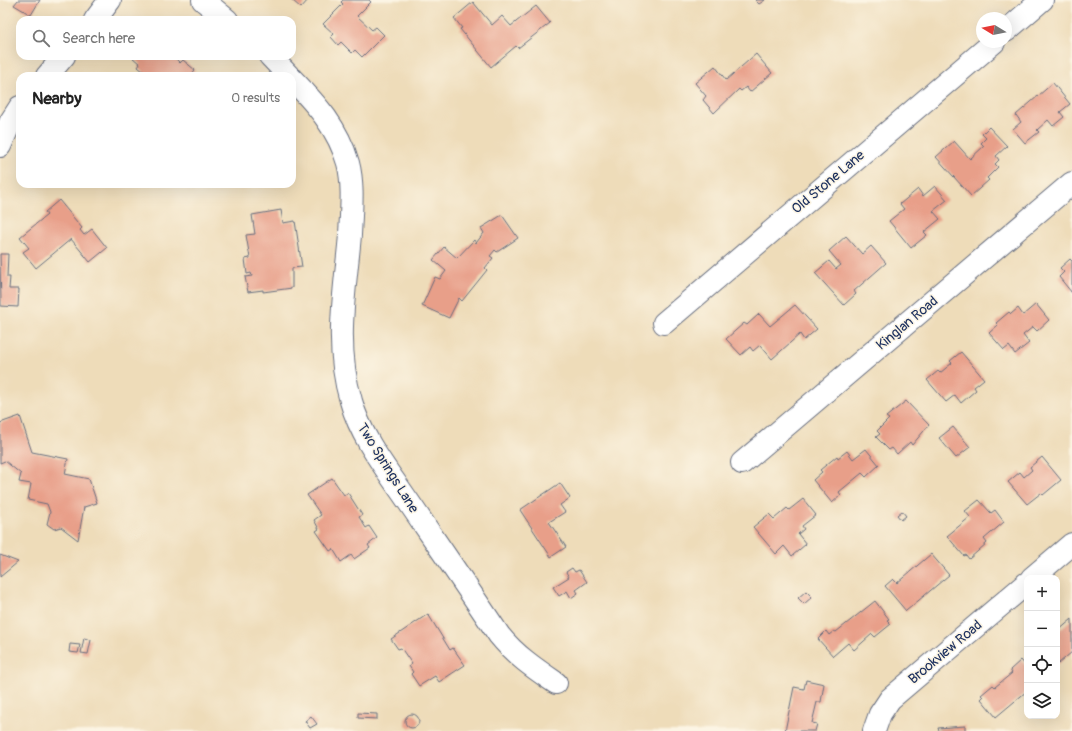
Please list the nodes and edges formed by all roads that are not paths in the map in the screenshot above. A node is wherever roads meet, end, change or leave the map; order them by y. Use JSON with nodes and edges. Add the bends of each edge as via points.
{"nodes":[{"id":1,"x":110,"y":0,"type":"edge"},
{"id":2,"x":203,"y":0,"type":"edge"},
{"id":3,"x":1042,"y":0,"type":"edge"},
{"id":4,"x":98,"y":16,"type":"edge"},
{"id":5,"x":222,"y":16,"type":"edge"},
{"id":6,"x":1012,"y":26,"type":"edge"},
{"id":7,"x":987,"y":48,"type":"edge"},
{"id":8,"x":61,"y":60,"type":"edge"},
{"id":9,"x":274,"y":60,"type":"edge"},
{"id":10,"x":50,"y":72,"type":"edge"},
{"id":11,"x":285,"y":72,"type":"edge"},
{"id":12,"x":296,"y":83,"type":"edge"},
{"id":13,"x":16,"y":113,"type":"edge"},
{"id":14,"x":0,"y":146,"type":"edge"},
{"id":15,"x":1072,"y":183,"type":"edge"},
{"id":16,"x":664,"y":323,"type":"dead end"},
{"id":17,"x":742,"y":463,"type":"dead end"},
{"id":18,"x":1072,"y":544,"type":"edge"},
{"id":19,"x":1036,"y":575,"type":"edge"},
{"id":20,"x":1024,"y":586,"type":"edge"},
{"id":21,"x":556,"y":683,"type":"dead end"},
{"id":22,"x":874,"y":731,"type":"edge"}],
"edges":[{"from":1,"to":4,"type":"street"},
{"from":2,"to":5,"type":"street"},
{"from":3,"to":6,"type":"street"},
{"from":7,"to":16,"type":"street","name":"Old Stone Lane"},
{"from":8,"to":10,"type":"street"},
{"from":9,"to":11,"type":"street"},
{"from":12,"to":21,"type":"street","name":"Two Springs Lane","via":[[332,125],[348,165],[351,210],[341,347],[346,386],[359,424],[381,461],[503,640],[523,661]]},
{"from":13,"to":14,"type":"street"},
{"from":15,"to":17,"type":"street","name":"Kinglan Road"},
{"from":18,"to":19,"type":"street"},
{"from":20,"to":22,"type":"street","name":"Brookview Road","via":[[890,698],[880,714]]}]}
